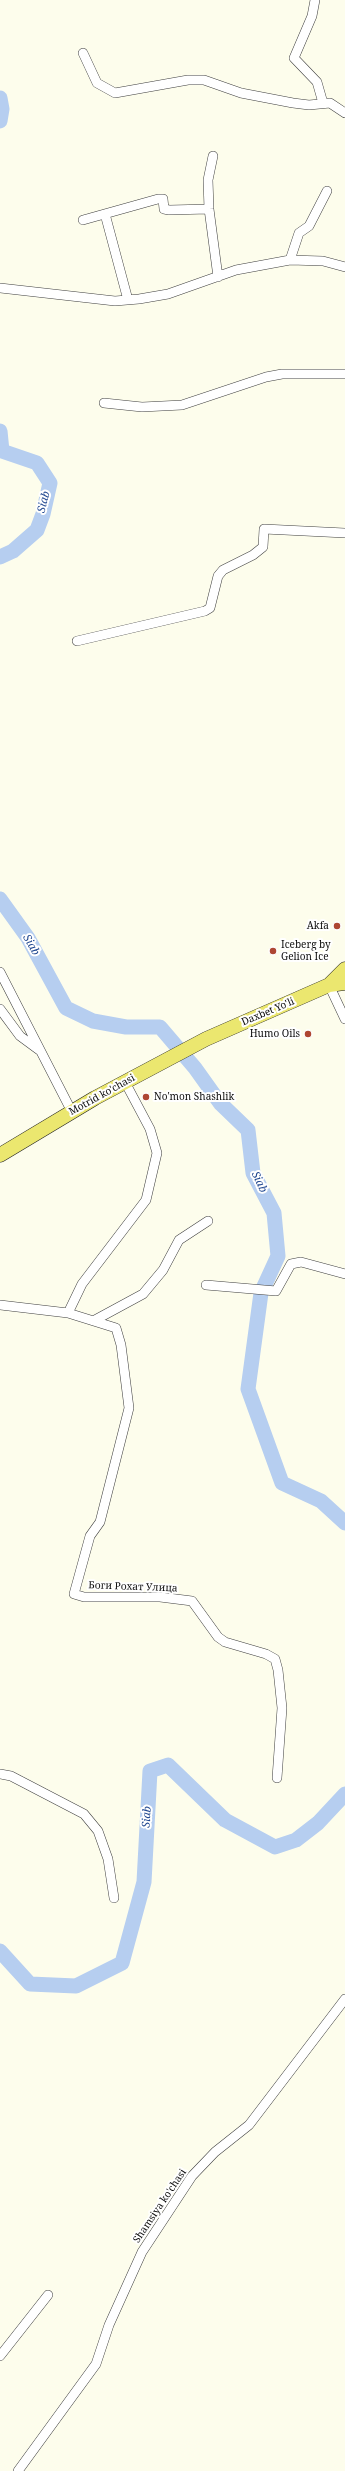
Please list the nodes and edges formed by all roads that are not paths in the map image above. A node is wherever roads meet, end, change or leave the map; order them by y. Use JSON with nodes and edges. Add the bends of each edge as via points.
{"nodes":[{"id":1,"x":315,"y":0,"type":"edge"},
{"id":2,"x":83,"y":53,"type":"dead end"},
{"id":3,"x":323,"y":103,"type":"junction"},
{"id":4,"x":345,"y":113,"type":"edge"},
{"id":5,"x":213,"y":156,"type":"dead end"},
{"id":6,"x":327,"y":191,"type":"dead end"},
{"id":7,"x":208,"y":209,"type":"junction"},
{"id":8,"x":105,"y":214,"type":"junction"},
{"id":9,"x":83,"y":220,"type":"dead end"},
{"id":10,"x":290,"y":260,"type":"junction"},
{"id":11,"x":345,"y":267,"type":"edge"},
{"id":12,"x":218,"y":276,"type":"junction"},
{"id":13,"x":0,"y":288,"type":"edge"},
{"id":14,"x":128,"y":300,"type":"junction"},
{"id":15,"x":345,"y":374,"type":"edge"},
{"id":16,"x":104,"y":403,"type":"dead end"},
{"id":17,"x":345,"y":533,"type":"edge"},
{"id":18,"x":77,"y":641,"type":"dead end"},
{"id":19,"x":345,"y":969,"type":"edge"},
{"id":20,"x":0,"y":972,"type":"edge"},
{"id":21,"x":345,"y":983,"type":"edge"},
{"id":22,"x":329,"y":985,"type":"junction"},
{"id":23,"x":0,"y":1009,"type":"edge"},
{"id":24,"x":345,"y":1019,"type":"edge"},
{"id":25,"x":206,"y":1039,"type":"joint"},
{"id":26,"x":42,"y":1052,"type":"junction"},
{"id":27,"x":125,"y":1082,"type":"junction"},
{"id":28,"x":72,"y":1112,"type":"junction"},
{"id":29,"x":0,"y":1155,"type":"edge"},
{"id":30,"x":208,"y":1221,"type":"dead end"},
{"id":31,"x":345,"y":1274,"type":"edge"},
{"id":32,"x":206,"y":1285,"type":"dead end"},
{"id":33,"x":0,"y":1306,"type":"edge"},
{"id":34,"x":68,"y":1313,"type":"junction"},
{"id":35,"x":94,"y":1320,"type":"junction"},
{"id":36,"x":0,"y":1774,"type":"edge"},
{"id":37,"x":277,"y":1778,"type":"dead end"},
{"id":38,"x":114,"y":1898,"type":"dead end"},
{"id":39,"x":345,"y":1999,"type":"edge"},
{"id":40,"x":48,"y":2295,"type":"dead end"},
{"id":41,"x":0,"y":2356,"type":"edge"},
{"id":42,"x":18,"y":2471,"type":"edge"}],
"edges":[{"from":1,"to":3,"type":"street","via":[[312,16],[294,58],[317,82]]},
{"from":2,"to":3,"type":"street","via":[[97,83],[114,93],[188,80],[204,80],[241,93],[308,105]]},
{"from":3,"to":4,"type":"street","via":[[330,103]]},
{"from":5,"to":7,"type":"street","via":[[208,180]]},
{"from":6,"to":10,"type":"street","via":[[309,226],[299,233]]},
{"from":7,"to":8,"type":"street","via":[[164,209],[163,199],[158,199]]},
{"from":7,"to":12,"type":"street"},
{"from":8,"to":9,"type":"street"},
{"from":8,"to":14,"type":"street"},
{"from":10,"to":11,"type":"street","via":[[323,261]]},
{"from":10,"to":12,"type":"street"},
{"from":12,"to":14,"type":"street","via":[[168,294]]},
{"from":13,"to":14,"type":"street","via":[[114,301]]},
{"from":15,"to":16,"type":"street","via":[[282,374],[182,405],[142,407]]},
{"from":17,"to":18,"type":"street","via":[[264,529],[263,547],[223,570],[218,576],[210,608],[205,611]]},
{"from":19,"to":22,"type":"main road","name":"Daxbet Yo'li"},
{"from":20,"to":26,"type":"street"},
{"from":21,"to":22,"type":"main road","name":"Daxbet Yo'li"},
{"from":22,"to":24,"type":"street"},
{"from":22,"to":25,"type":"main road","name":"Daxbet Yo'li"},
{"from":23,"to":26,"type":"street","via":[[20,1036]]},
{"from":25,"to":27,"type":"main road","name":"Motrid ko'chasi"},
{"from":26,"to":28,"type":"street"},
{"from":27,"to":28,"type":"main road","name":"Motrid ko'chasi"},
{"from":27,"to":34,"type":"street","via":[[150,1129],[157,1153],[146,1200],[82,1284]]},
{"from":28,"to":29,"type":"main road","name":"Motrid ko'chasi"},
{"from":30,"to":35,"type":"street","via":[[179,1240],[163,1270],[143,1294]]},
{"from":31,"to":32,"type":"street","via":[[301,1262],[291,1264],[278,1288],[273,1292]]},
{"from":33,"to":34,"type":"street","name":"Боги Рохат Улица"},
{"from":34,"to":35,"type":"street","name":"Боги Рохат Улица"},
{"from":35,"to":37,"type":"street","name":"Боги Рохат Улица","via":[[116,1328],[121,1345],[129,1408],[100,1522],[90,1536],[74,1594],[84,1597],[160,1597],[192,1601],[218,1637],[225,1642],[275,1659],[282,1708]]},
{"from":36,"to":38,"type":"street","via":[[11,1776],[84,1814],[101,1838],[108,1859]]},
{"from":39,"to":42,"type":"street","name":"Shamsiya ko'chasi","via":[[249,2125],[215,2152],[192,2176],[142,2252],[109,2325],[96,2364]]},
{"from":40,"to":41,"type":"street"}]}
